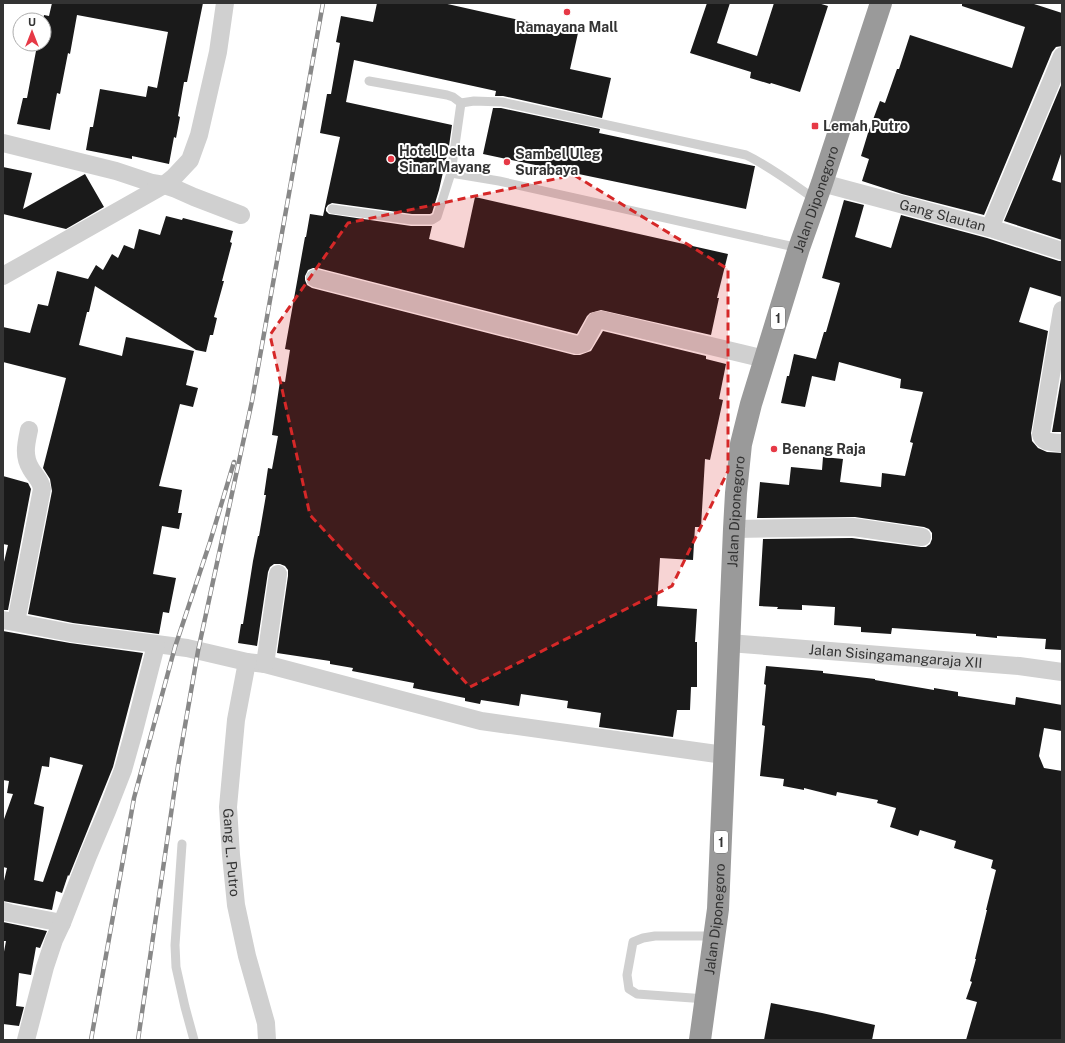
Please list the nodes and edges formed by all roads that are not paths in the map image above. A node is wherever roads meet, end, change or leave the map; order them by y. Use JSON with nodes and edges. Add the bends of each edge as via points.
{"nodes":[{"id":1,"x":225,"y":3,"type":"edge"},
{"id":2,"x":881,"y":3,"type":"edge"},
{"id":3,"x":1062,"y":56,"type":"edge"},
{"id":4,"x":369,"y":81,"type":"dead end"},
{"id":5,"x":461,"y":103,"type":"junction"},
{"id":6,"x":3,"y":143,"type":"edge"},
{"id":7,"x":451,"y":173,"type":"junction"},
{"id":8,"x":170,"y":187,"type":"junction"},
{"id":9,"x":819,"y":191,"type":"junction"},
{"id":10,"x":332,"y":209,"type":"dead end"},
{"id":11,"x":241,"y":215,"type":"dead end"},
{"id":12,"x":990,"y":228,"type":"junction"},
{"id":13,"x":799,"y":248,"type":"junction"},
{"id":14,"x":1062,"y":251,"type":"edge"},
{"id":15,"x":3,"y":276,"type":"edge"},
{"id":16,"x":315,"y":278,"type":"dead end"},
{"id":17,"x":1062,"y":310,"type":"edge"},
{"id":18,"x":1059,"y":347,"type":"edge"},
{"id":19,"x":765,"y":359,"type":"junction"},
{"id":20,"x":29,"y":430,"type":"dead end"},
{"id":21,"x":1062,"y":443,"type":"edge"},
{"id":22,"x":734,"y":529,"type":"junction"},
{"id":23,"x":922,"y":537,"type":"dead end"},
{"id":24,"x":278,"y":574,"type":"dead end"},
{"id":25,"x":9,"y":621,"type":"edge"},
{"id":26,"x":729,"y":643,"type":"junction"},
{"id":27,"x":156,"y":645,"type":"junction"},
{"id":28,"x":246,"y":662,"type":"junction"},
{"id":29,"x":265,"y":664,"type":"junction"},
{"id":30,"x":1062,"y":672,"type":"edge"},
{"id":31,"x":724,"y":755,"type":"junction"},
{"id":32,"x":182,"y":844,"type":"dead end"},
{"id":33,"x":3,"y":911,"type":"edge"},
{"id":34,"x":62,"y":923,"type":"junction"},
{"id":35,"x":714,"y":936,"type":"junction"},
{"id":36,"x":706,"y":999,"type":"junction"},
{"id":37,"x":26,"y":1040,"type":"edge"},
{"id":38,"x":194,"y":1040,"type":"edge"},
{"id":39,"x":267,"y":1040,"type":"edge"},
{"id":40,"x":700,"y":1040,"type":"edge"}],
"edges":[{"from":1,"to":8,"type":"street","via":[[218,52],[200,135],[190,160],[174,177]]},
{"from":2,"to":9,"type":"highway","name":"Jalan Diponegoro","number":"1"},
{"from":3,"to":12,"type":"street"},
{"from":4,"to":5,"type":"lane","via":[[447,95]]},
{"from":5,"to":7,"type":"lane"},
{"from":5,"to":9,"type":"lane","via":[[502,102],[746,155],[782,176]]},
{"from":6,"to":8,"type":"street"},
{"from":7,"to":10,"type":"lane","via":[[437,217],[432,220],[412,220]]},
{"from":7,"to":13,"type":"lane","via":[[499,181]]},
{"from":8,"to":11,"type":"street"},
{"from":8,"to":15,"type":"street"},
{"from":9,"to":12,"type":"street","name":"Gang Slautan"},
{"from":9,"to":13,"type":"highway","name":"Jalan Diponegoro","number":"1"},
{"from":12,"to":14,"type":"street","name":"Gang Slautan"},
{"from":13,"to":19,"type":"highway","name":"Jalan Diponegoro","number":"1"},
{"from":16,"to":19,"type":"street","via":[[577,345],[584,343],[596,321],[602,320]]},
{"from":17,"to":18,"type":"street"},
{"from":18,"to":21,"type":"street","via":[[1041,437],[1048,442]]},
{"from":19,"to":22,"type":"highway","name":"Jalan Diponegoro","number":"1","via":[[741,444]]},
{"from":20,"to":25,"type":"street","via":[[25,455],[42,488]]},
{"from":22,"to":23,"type":"street","via":[[853,527]]},
{"from":22,"to":26,"type":"highway","name":"Jalan Diponegoro","number":"1"},
{"from":24,"to":29,"type":"street"},
{"from":25,"to":27,"type":"street"},
{"from":26,"to":30,"type":"street","name":"Jalan Sisingamangaraja XII","via":[[1018,666]]},
{"from":26,"to":31,"type":"highway","name":"Jalan Diponegoro","number":"1"},
{"from":27,"to":28,"type":"street","via":[[187,648]]},
{"from":27,"to":34,"type":"street","via":[[123,770]]},
{"from":28,"to":29,"type":"street"},
{"from":28,"to":39,"type":"street","name":"Gang L. Putro","via":[[236,720],[228,808],[236,905],[266,1023]]},
{"from":29,"to":31,"type":"street","via":[[481,721]]},
{"from":31,"to":35,"type":"highway","name":"Jalan Diponegoro","number":"1","via":[[718,909]]},
{"from":32,"to":38,"type":"lane","via":[[175,945],[176,967]]},
{"from":33,"to":34,"type":"street"},
{"from":34,"to":37,"type":"street","via":[[51,950]]},
{"from":35,"to":36,"type":"highway","name":"Jalan Diponegoro","number":"1"},
{"from":35,"to":36,"type":"lane","via":[[654,936],[633,942],[627,975],[629,989],[637,994]]},
{"from":36,"to":40,"type":"highway","name":"Jalan Diponegoro","number":"1"}]}
